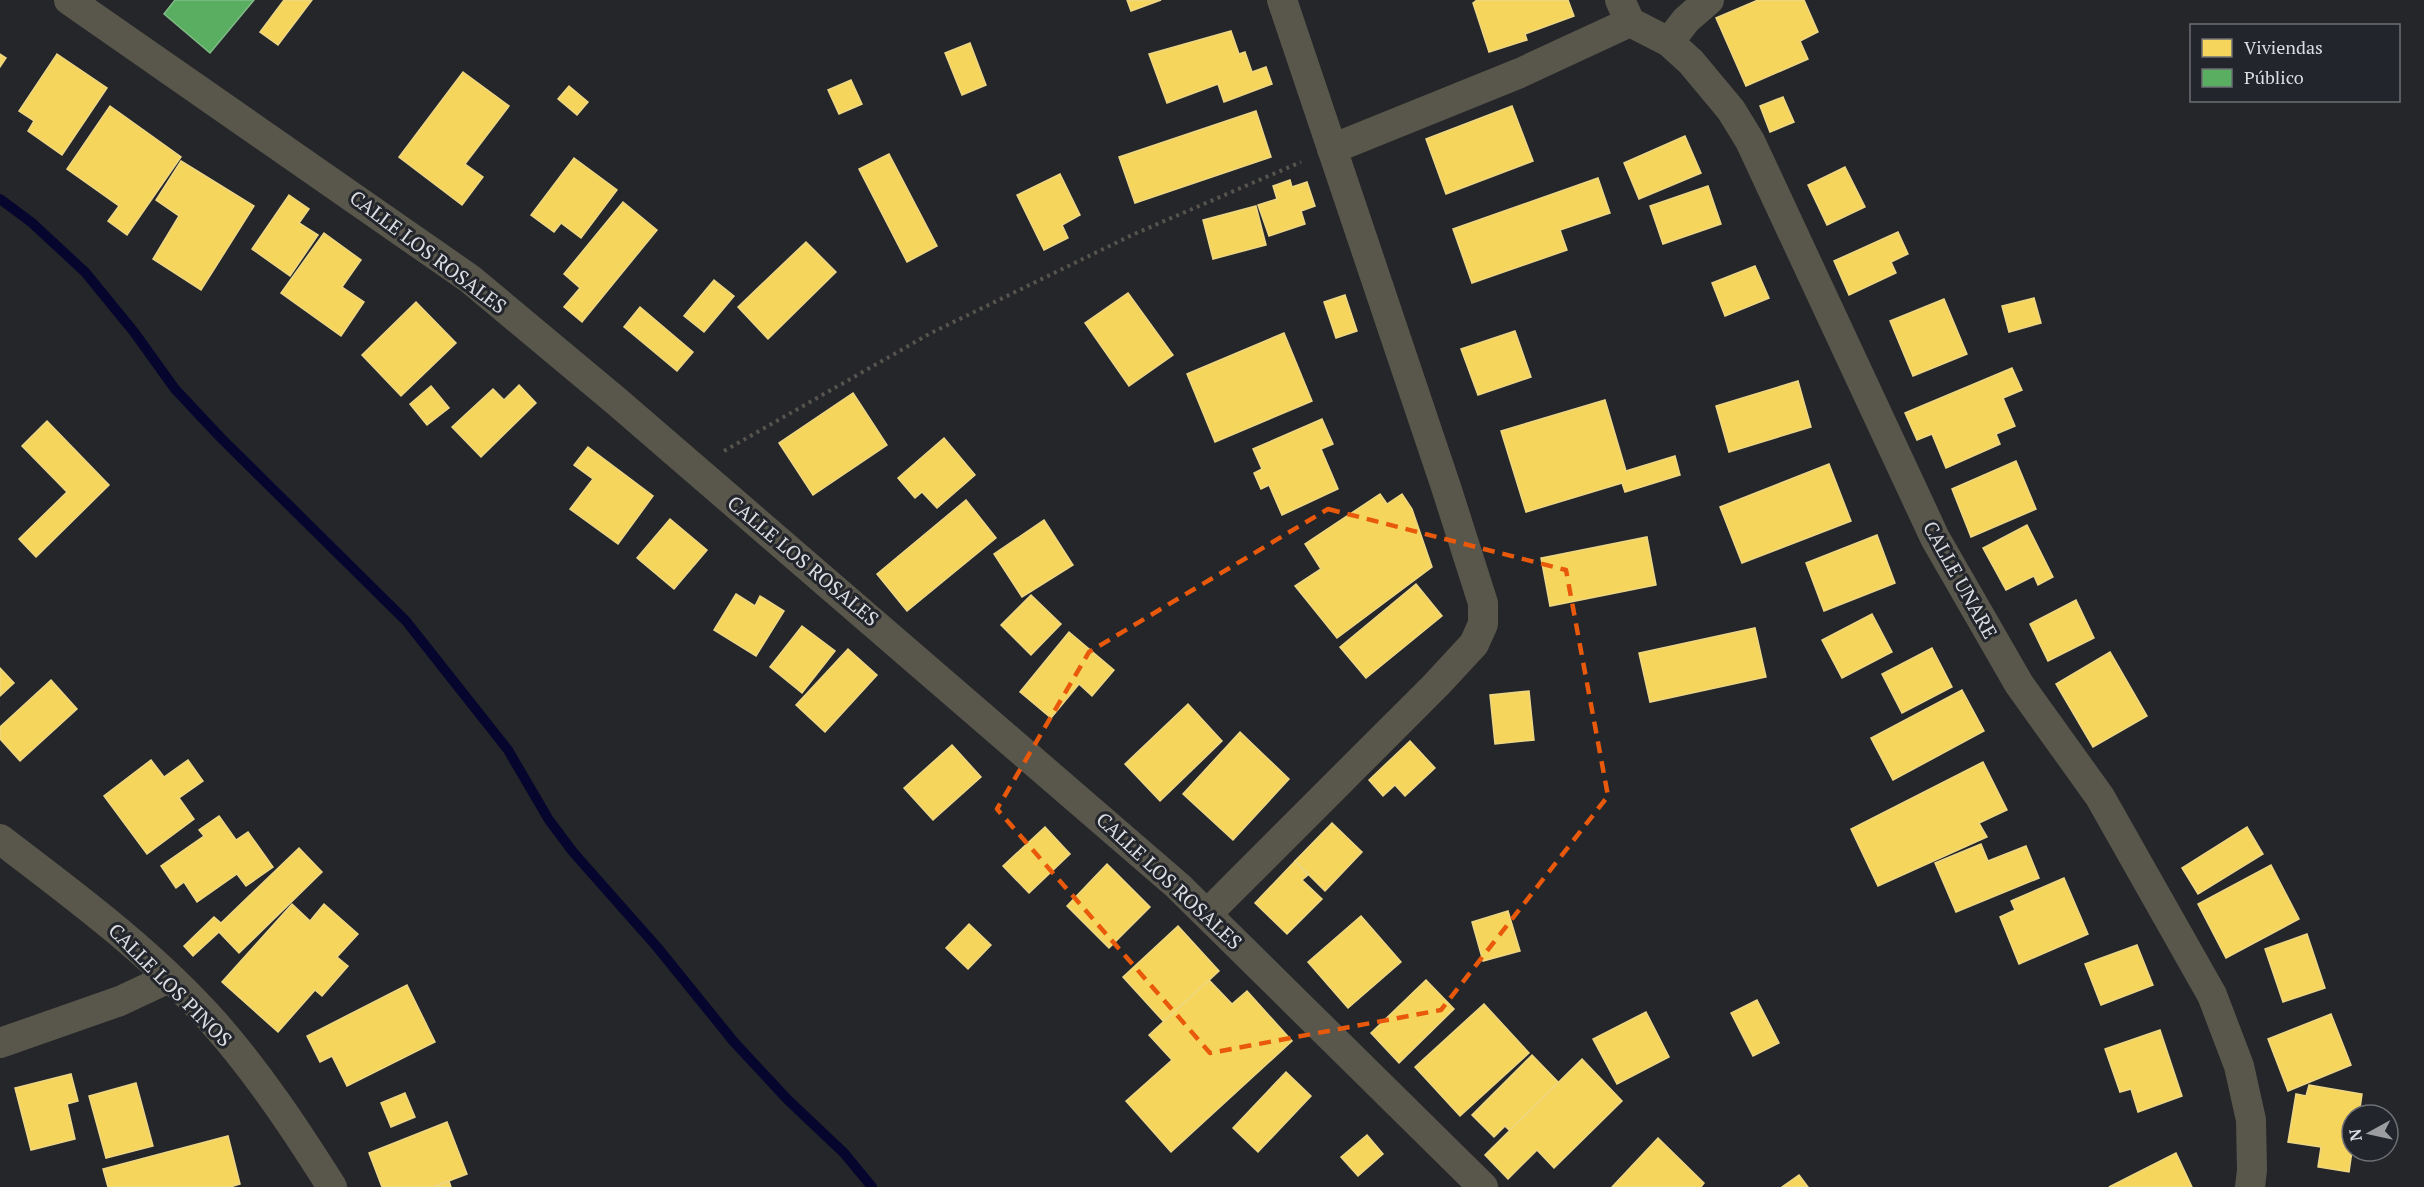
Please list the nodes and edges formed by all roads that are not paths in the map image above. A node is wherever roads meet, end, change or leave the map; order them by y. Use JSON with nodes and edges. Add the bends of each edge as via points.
{"nodes":[{"id":1,"x":69,"y":0,"type":"edge"},
{"id":2,"x":1282,"y":0,"type":"edge"},
{"id":3,"x":1709,"y":0,"type":"edge"},
{"id":4,"x":1625,"y":11,"type":"edge"},
{"id":5,"x":1669,"y":42,"type":"junction"},
{"id":6,"x":1332,"y":149,"type":"junction"},
{"id":7,"x":0,"y":839,"type":"edge"},
{"id":8,"x":1208,"y":914,"type":"junction"},
{"id":9,"x":169,"y":978,"type":"junction"},
{"id":10,"x":0,"y":1043,"type":"edge"},
{"id":11,"x":332,"y":1187,"type":"edge"},
{"id":12,"x":1483,"y":1187,"type":"edge"},
{"id":13,"x":2250,"y":1187,"type":"edge"}],
"edges":[{"from":1,"to":8,"type":"street","name":"CALLE LOS ROSALES","via":[[470,279],[926,666]]},
{"from":2,"to":6,"type":"street"},
{"from":3,"to":5,"type":"street"},
{"from":4,"to":5,"type":"street","name":"CALLE UNARE"},
{"from":4,"to":6,"type":"street","via":[[1520,73]]},
{"from":5,"to":13,"type":"street","name":"CALLE UNARE","via":[[1711,84],[1750,141],[1935,538],[2019,684],[2100,797],[2212,995],[2240,1066],[2251,1120]]},
{"from":6,"to":8,"type":"street","via":[[1480,592],[1484,624],[1474,644],[1436,685]]},
{"from":7,"to":9,"type":"street","name":"CALLE LOS PINOS","via":[[132,943]]},
{"from":8,"to":12,"type":"street","name":"CALLE LOS ROSALES"},
{"from":9,"to":10,"type":"street","via":[[120,1001]]},
{"from":9,"to":11,"type":"street","name":"CALLE LOS PINOS","via":[[214,1023],[277,1102]]}]}
